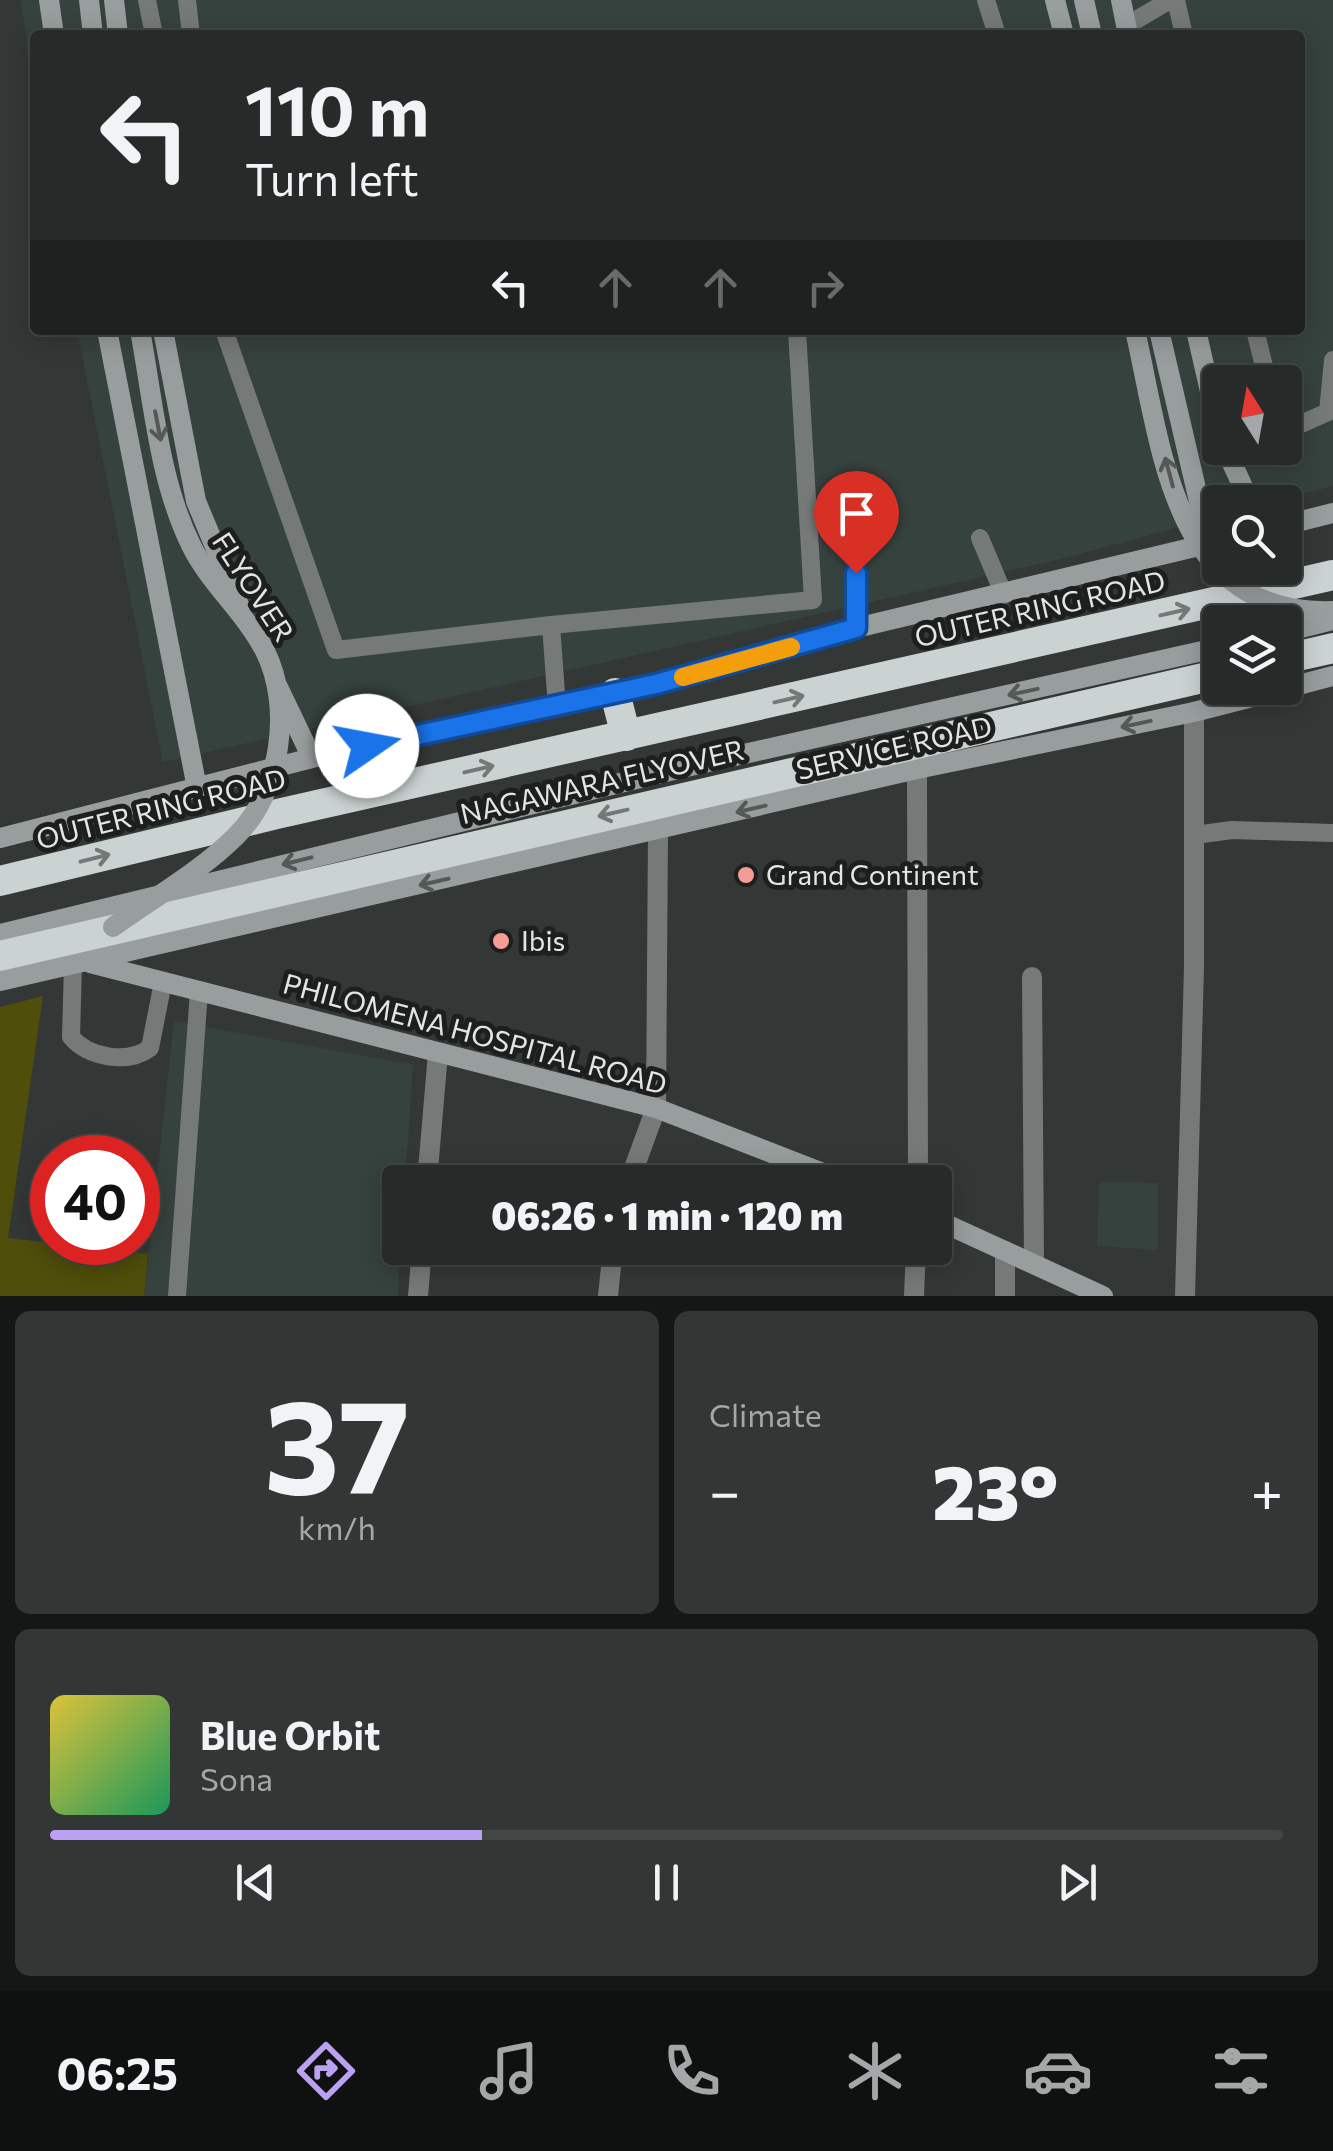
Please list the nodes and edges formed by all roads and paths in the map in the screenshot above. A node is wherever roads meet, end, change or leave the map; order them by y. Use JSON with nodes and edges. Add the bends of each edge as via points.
{"nodes":[{"id":1,"x":49,"y":0,"type":"edge"},
{"id":2,"x":89,"y":0,"type":"edge"},
{"id":3,"x":114,"y":0,"type":"edge"},
{"id":4,"x":147,"y":0,"type":"edge"},
{"id":5,"x":187,"y":0,"type":"edge"},
{"id":6,"x":986,"y":0,"type":"edge"},
{"id":7,"x":1055,"y":0,"type":"edge"},
{"id":8,"x":1084,"y":0,"type":"edge"},
{"id":9,"x":1121,"y":0,"type":"edge"},
{"id":10,"x":1173,"y":0,"type":"edge"},
{"id":11,"x":53,"y":30,"type":"edge"},
{"id":12,"x":92,"y":30,"type":"edge"},
{"id":13,"x":117,"y":30,"type":"edge"},
{"id":14,"x":153,"y":30,"type":"edge"},
{"id":15,"x":190,"y":30,"type":"edge"},
{"id":16,"x":996,"y":30,"type":"edge"},
{"id":17,"x":1062,"y":30,"type":"edge"},
{"id":18,"x":1091,"y":30,"type":"edge"},
{"id":19,"x":1127,"y":30,"type":"edge"},
{"id":20,"x":1182,"y":30,"type":"edge"},
{"id":21,"x":108,"y":335,"type":"edge"},
{"id":22,"x":141,"y":335,"type":"edge"},
{"id":23,"x":164,"y":335,"type":"edge"},
{"id":24,"x":226,"y":335,"type":"edge"},
{"id":25,"x":796,"y":335,"type":"edge"},
{"id":26,"x":1136,"y":335,"type":"edge"},
{"id":27,"x":1160,"y":335,"type":"edge"},
{"id":28,"x":1197,"y":335,"type":"edge"},
{"id":29,"x":1256,"y":335,"type":"edge"},
{"id":30,"x":1333,"y":360,"type":"edge"},
{"id":31,"x":1204,"y":365,"type":"edge"},
{"id":32,"x":1264,"y":365,"type":"edge"},
{"id":33,"x":1302,"y":424,"type":"edge"},
{"id":34,"x":1202,"y":497,"type":"edge"},
{"id":35,"x":1333,"y":513,"type":"edge"},
{"id":36,"x":1302,"y":520,"type":"edge"},
{"id":37,"x":980,"y":538,"type":"dead end"},
{"id":38,"x":1202,"y":546,"type":"edge"},
{"id":39,"x":856,"y":573,"type":"dead end"},
{"id":40,"x":1333,"y":575,"type":"edge"},
{"id":41,"x":1004,"y":595,"type":"junction"},
{"id":42,"x":1333,"y":612,"type":"edge"},
{"id":43,"x":1333,"y":620,"type":"edge"},
{"id":44,"x":551,"y":625,"type":"junction"},
{"id":45,"x":856,"y":628,"type":"junction"},
{"id":46,"x":1302,"y":628,"type":"edge"},
{"id":47,"x":1333,"y":648,"type":"edge"},
{"id":48,"x":1202,"y":650,"type":"edge"},
{"id":49,"x":1302,"y":655,"type":"edge"},
{"id":50,"x":1333,"y":676,"type":"edge"},
{"id":51,"x":1202,"y":678,"type":"edge"},
{"id":52,"x":615,"y":693,"type":"junction"},
{"id":53,"x":558,"y":708,"type":"junction"},
{"id":54,"x":1194,"y":712,"type":"junction"},
{"id":55,"x":626,"y":736,"type":"junction"},
{"id":56,"x":312,"y":758,"type":"junction"},
{"id":57,"x":917,"y":770,"type":"junction"},
{"id":58,"x":197,"y":788,"type":"junction"},
{"id":59,"x":658,"y":831,"type":"junction"},
{"id":60,"x":1333,"y":833,"type":"edge"},
{"id":61,"x":1196,"y":835,"type":"junction"},
{"id":62,"x":0,"y":838,"type":"edge"},
{"id":63,"x":0,"y":881,"type":"edge"},
{"id":64,"x":113,"y":927,"type":"junction"},
{"id":65,"x":0,"y":934,"type":"edge"},
{"id":66,"x":0,"y":956,"type":"edge"},
{"id":67,"x":78,"y":962,"type":"junction"},
{"id":68,"x":1032,"y":977,"type":"dead end"},
{"id":69,"x":0,"y":981,"type":"edge"},
{"id":70,"x":164,"y":982,"type":"junction"},
{"id":71,"x":200,"y":992,"type":"junction"},
{"id":72,"x":438,"y":1053,"type":"junction"},
{"id":73,"x":656,"y":1108,"type":"junction"},
{"id":74,"x":429,"y":1165,"type":"edge"},
{"id":75,"x":635,"y":1165,"type":"edge"},
{"id":76,"x":802,"y":1165,"type":"edge"},
{"id":77,"x":918,"y":1165,"type":"edge"},
{"id":78,"x":952,"y":1227,"type":"edge"},
{"id":79,"x":1005,"y":1251,"type":"junction"},
{"id":80,"x":1034,"y":1264,"type":"junction"},
{"id":81,"x":421,"y":1265,"type":"edge"},
{"id":82,"x":612,"y":1265,"type":"edge"},
{"id":83,"x":915,"y":1265,"type":"edge"},
{"id":84,"x":177,"y":1296,"type":"edge"},
{"id":85,"x":418,"y":1296,"type":"edge"},
{"id":86,"x":608,"y":1296,"type":"edge"},
{"id":87,"x":914,"y":1296,"type":"edge"},
{"id":88,"x":1004,"y":1296,"type":"edge"},
{"id":89,"x":1103,"y":1296,"type":"edge"},
{"id":90,"x":1185,"y":1296,"type":"edge"}],
"edges":[{"from":1,"to":11,"type":"street"},
{"from":2,"to":12,"type":"street"},
{"from":3,"to":13,"type":"street"},
{"from":4,"to":14,"type":"lane"},
{"from":5,"to":15,"type":"lane"},
{"from":6,"to":16,"type":"lane"},
{"from":7,"to":17,"type":"street"},
{"from":8,"to":18,"type":"street"},
{"from":9,"to":19,"type":"street"},
{"from":10,"to":19,"type":"lane"},
{"from":10,"to":20,"type":"lane"},
{"from":21,"to":58,"type":"street"},
{"from":22,"to":64,"type":"street","name":"FLYOVER","one_way":true,"bridge":true,"via":[[181,522],[205,570],[268,656],[280,730],[262,799],[238,834]]},
{"from":23,"to":56,"type":"street","via":[[196,502]]},
{"from":24,"to":44,"type":"lane","via":[[336,650]]},
{"from":25,"to":44,"type":"lane","via":[[812,600]]},
{"from":42,"to":26,"type":"street","one_way":true,"bridge":true,"via":[[1265,602],[1225,577],[1196,544],[1168,471]]},
{"from":27,"to":34,"type":"street"},
{"from":28,"to":31,"type":"street"},
{"from":29,"to":32,"type":"lane"},
{"from":30,"to":33,"type":"lane","via":[[1328,412]]},
{"from":35,"to":36,"type":"street"},
{"from":37,"to":41,"type":"lane"},
{"from":38,"to":41,"type":"street"},
{"from":39,"to":45,"type":"lane"},
{"from":55,"to":40,"type":"highway","name":"OUTER RING ROAD","one_way":true},
{"from":41,"to":45,"type":"street"},
{"from":43,"to":46,"type":"street"},
{"from":44,"to":53,"type":"lane"},
{"from":45,"to":52,"type":"street"},
{"from":47,"to":49,"type":"highway"},
{"from":48,"to":65,"type":"street","one_way":true,"via":[[686,766]]},
{"from":50,"to":54,"type":"street","name":"SERVICE ROAD"},
{"from":51,"to":64,"type":"highway","name":"NAGAWARA FLYOVER","one_way":true},
{"from":52,"to":53,"type":"street"},
{"from":52,"to":55,"type":"highway"},
{"from":53,"to":56,"type":"street"},
{"from":54,"to":57,"type":"street","name":"SERVICE ROAD","one_way":true},
{"from":54,"to":61,"type":"street"},
{"from":63,"to":55,"type":"highway","name":"OUTER RING ROAD","one_way":true},
{"from":56,"to":58,"type":"street"},
{"from":57,"to":59,"type":"street","name":"SERVICE ROAD","one_way":true},
{"from":57,"to":77,"type":"street"},
{"from":58,"to":62,"type":"street"},
{"from":59,"to":67,"type":"street","name":"SERVICE ROAD","one_way":true},
{"from":59,"to":73,"type":"street"},
{"from":60,"to":61,"type":"lane"},
{"from":61,"to":90,"type":"street"},
{"from":64,"to":66,"type":"highway","name":"NAGAWARA FLYOVER"},
{"from":67,"to":69,"type":"street","name":"SERVICE ROAD"},
{"from":67,"to":70,"type":"street","name":"PHILOMENA HOSPITAL ROAD"},
{"from":67,"to":70,"type":"lane","via":[[71,1037],[87,1052],[128,1058],[150,1048]]},
{"from":68,"to":80,"type":"street"},
{"from":70,"to":71,"type":"street","name":"PHILOMENA HOSPITAL ROAD"},
{"from":71,"to":72,"type":"street","name":"PHILOMENA HOSPITAL ROAD"},
{"from":71,"to":84,"type":"lane"},
{"from":72,"to":73,"type":"street","name":"PHILOMENA HOSPITAL ROAD"},
{"from":72,"to":74,"type":"street"},
{"from":73,"to":75,"type":"street"},
{"from":73,"to":76,"type":"street","name":"PHILOMENA HOSPITAL ROAD"},
{"from":78,"to":79,"type":"street"},
{"from":79,"to":80,"type":"street"},
{"from":79,"to":88,"type":"street"},
{"from":80,"to":89,"type":"street"},
{"from":81,"to":85,"type":"street"},
{"from":82,"to":86,"type":"street"},
{"from":83,"to":87,"type":"street"}]}
